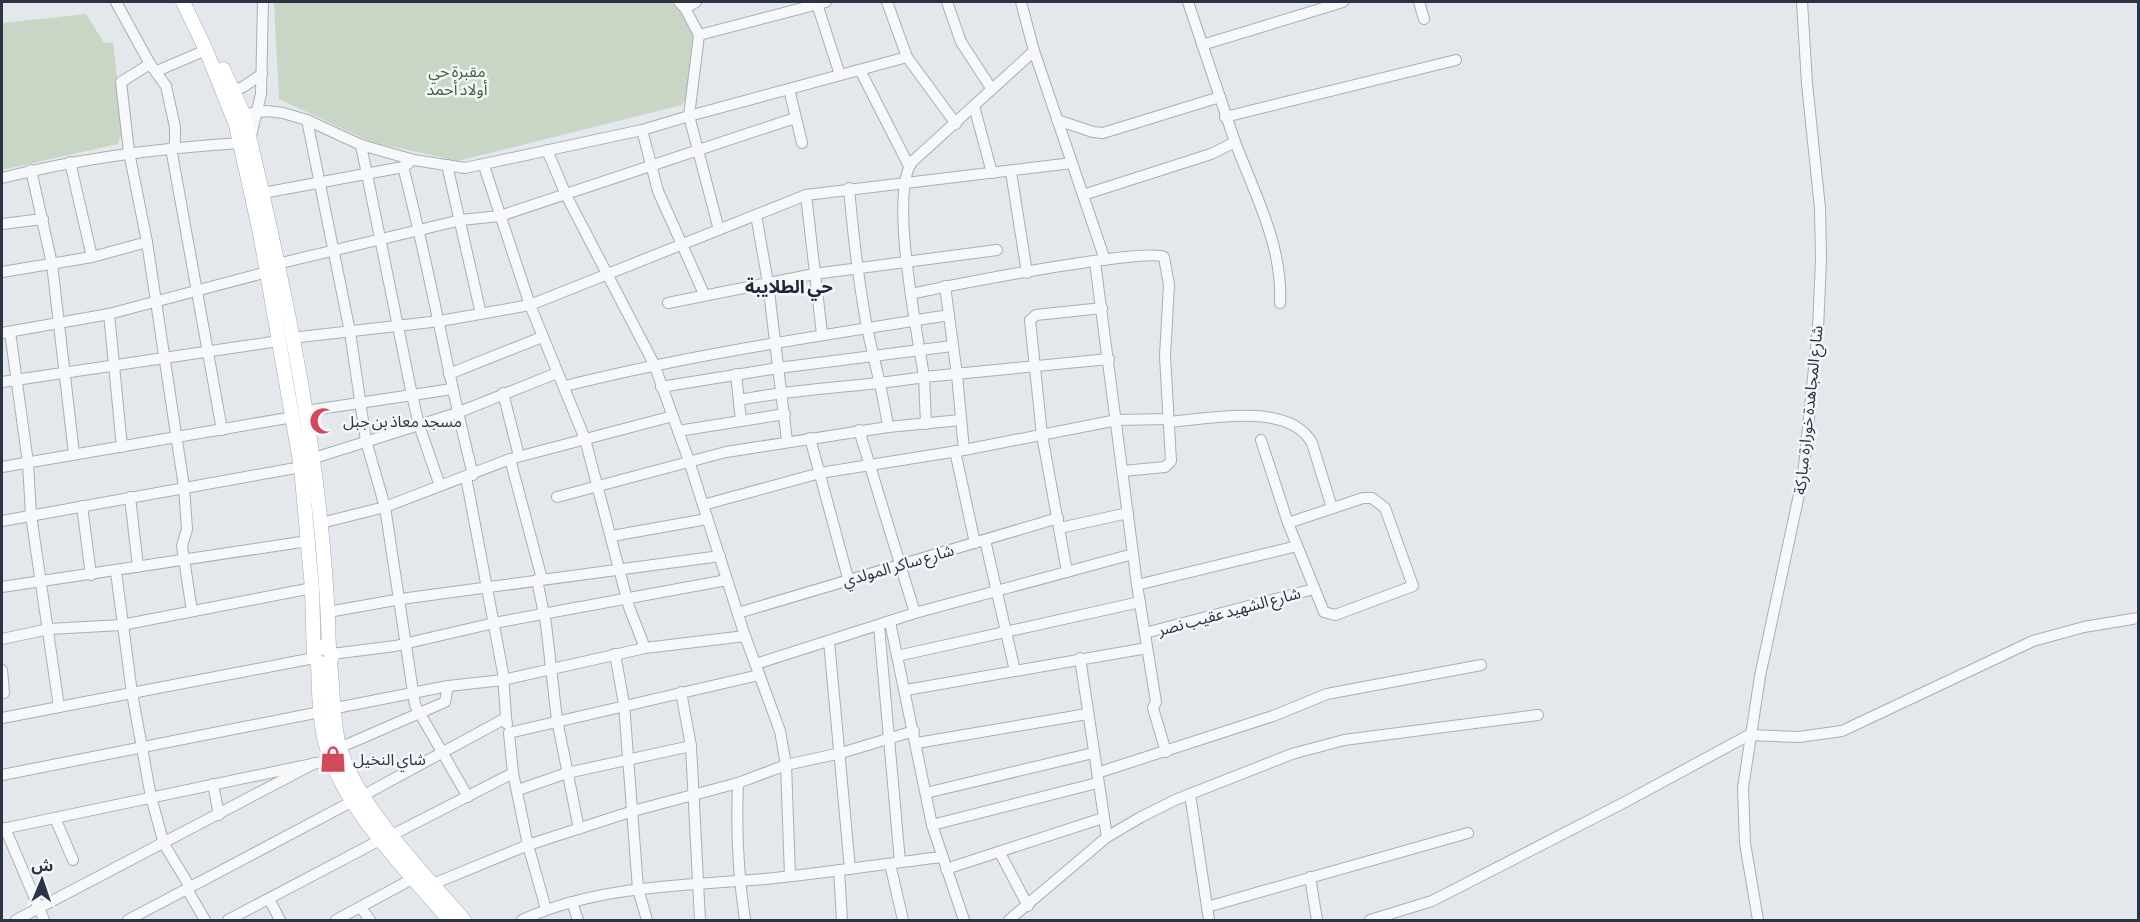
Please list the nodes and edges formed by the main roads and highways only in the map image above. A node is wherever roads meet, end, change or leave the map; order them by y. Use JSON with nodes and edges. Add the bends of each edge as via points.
{"nodes":[{"id":1,"x":183,"y":2,"type":"edge"},
{"id":2,"x":192,"y":2,"type":"edge"},
{"id":3,"x":229,"y":93,"type":"junction"},
{"id":4,"x":245,"y":142,"type":"junction"},
{"id":5,"x":272,"y":268,"type":"junction"},
{"id":6,"x":306,"y":463,"type":"junction"},
{"id":7,"x":323,"y":656,"type":"junction"},
{"id":8,"x":359,"y":798,"type":"junction"},
{"id":9,"x":387,"y":837,"type":"junction"},
{"id":10,"x":446,"y":920,"type":"edge"},
{"id":11,"x":464,"y":921,"type":"edge"}],
"edges":[{"from":1,"to":3,"type":"main road"},
{"from":2,"to":3,"type":"main road"},
{"from":3,"to":4,"type":"main road"},
{"from":4,"to":5,"type":"main road"},
{"from":4,"to":5,"type":"main road","via":[[263,193]]},
{"from":5,"to":6,"type":"main road"},
{"from":6,"to":7,"type":"main road","via":[[312,588]]},
{"from":6,"to":7,"type":"main road","via":[[321,523],[328,612]]},
{"from":7,"to":8,"type":"main road","via":[[336,708],[339,748]]},
{"from":7,"to":8,"type":"main road","via":[[320,712],[331,760]]},
{"from":8,"to":9,"type":"main road"},
{"from":9,"to":10,"type":"main road"},
{"from":9,"to":11,"type":"main road"}]}
